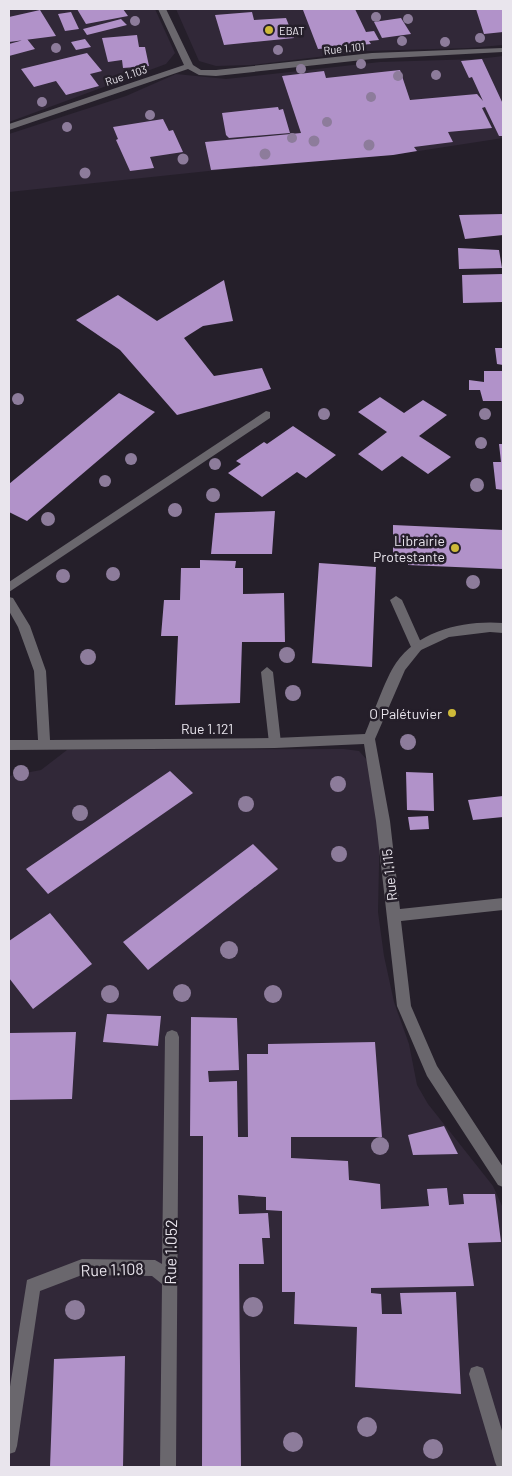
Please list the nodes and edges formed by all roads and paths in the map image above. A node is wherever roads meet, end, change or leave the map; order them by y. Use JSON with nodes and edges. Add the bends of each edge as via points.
{"nodes":[{"id":1,"x":162,"y":9,"type":"edge"},
{"id":2,"x":503,"y":50,"type":"edge"},
{"id":3,"x":189,"y":66,"type":"junction"},
{"id":4,"x":9,"y":127,"type":"edge"},
{"id":5,"x":266,"y":415,"type":"dead end"},
{"id":6,"x":9,"y":588,"type":"edge"},
{"id":7,"x":396,"y":600,"type":"dead end"},
{"id":8,"x":9,"y":601,"type":"edge"},
{"id":9,"x":503,"y":628,"type":"edge"},
{"id":10,"x":417,"y":647,"type":"junction"},
{"id":11,"x":267,"y":672,"type":"dead end"},
{"id":12,"x":369,"y":739,"type":"junction"},
{"id":13,"x":275,"y":743,"type":"junction"},
{"id":14,"x":44,"y":744,"type":"junction"},
{"id":15,"x":9,"y":745,"type":"edge"},
{"id":16,"x":503,"y":904,"type":"edge"},
{"id":17,"x":393,"y":916,"type":"junction"},
{"id":18,"x":172,"y":1037,"type":"dead end"},
{"id":19,"x":503,"y":1180,"type":"edge"},
{"id":20,"x":170,"y":1281,"type":"junction"},
{"id":21,"x":477,"y":1374,"type":"dead end"},
{"id":22,"x":9,"y":1446,"type":"edge"},
{"id":23,"x":503,"y":1462,"type":"edge"},
{"id":24,"x":168,"y":1467,"type":"edge"}],
"edges":[{"from":1,"to":3,"type":"street"},
{"from":2,"to":3,"type":"street","name":"Rue 1.101","via":[[372,56],[216,73],[199,72]]},
{"from":3,"to":4,"type":"street","name":"Rue 1.103"},
{"from":5,"to":6,"type":"street"},
{"from":7,"to":10,"type":"street"},
{"from":8,"to":14,"type":"street","via":[[24,626],[40,671]]},
{"from":9,"to":10,"type":"street","via":[[447,633]]},
{"from":10,"to":12,"type":"street","via":[[400,667]]},
{"from":11,"to":13,"type":"street"},
{"from":12,"to":13,"type":"street","name":"Rue 1.121"},
{"from":12,"to":17,"type":"street","name":"Rue 1.115","via":[[383,821]]},
{"from":13,"to":14,"type":"street","name":"Rue 1.121"},
{"from":14,"to":15,"type":"street","name":"Rue 1.121"},
{"from":16,"to":17,"type":"street"},
{"from":17,"to":19,"type":"street","name":"Rue 1.115","via":[[404,1006],[432,1071]]},
{"from":18,"to":20,"type":"street","name":"Rue 1.052"},
{"from":20,"to":22,"type":"street","name":"Rue 1.108","via":[[155,1268],[82,1267],[33,1286]]},
{"from":20,"to":24,"type":"street","name":"Rue 1.052"},
{"from":21,"to":23,"type":"street"}]}
